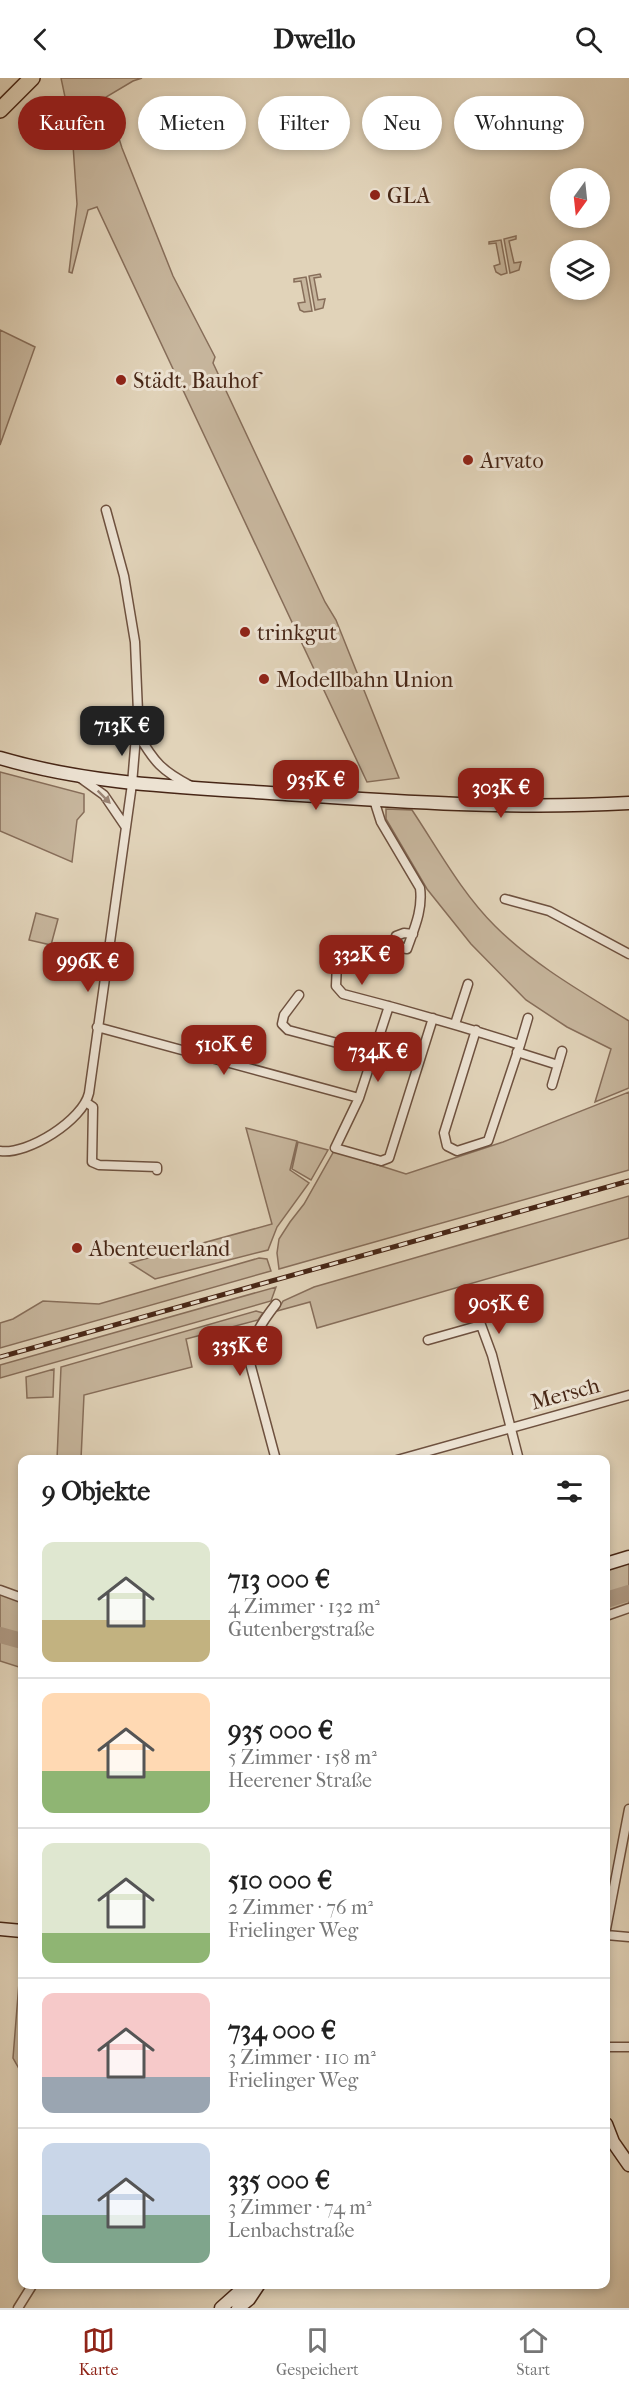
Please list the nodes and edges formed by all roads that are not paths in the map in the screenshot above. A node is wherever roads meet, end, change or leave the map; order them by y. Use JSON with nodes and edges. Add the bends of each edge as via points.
{"nodes":[{"id":1,"x":32,"y":78,"type":"edge"},
{"id":2,"x":0,"y":110,"type":"edge"},
{"id":3,"x":106,"y":510,"type":"dead end"},
{"id":4,"x":138,"y":734,"type":"junction"},
{"id":5,"x":0,"y":758,"type":"edge"},
{"id":6,"x":76,"y":775,"type":"junction"},
{"id":7,"x":132,"y":784,"type":"junction"},
{"id":8,"x":198,"y":789,"type":"junction"},
{"id":9,"x":374,"y":800,"type":"junction"},
{"id":10,"x":629,"y":803,"type":"edge"},
{"id":11,"x":126,"y":826,"type":"junction"},
{"id":12,"x":505,"y":899,"type":"dead end"},
{"id":13,"x":412,"y":934,"type":"dead end"},
{"id":14,"x":629,"y":954,"type":"edge"},
{"id":15,"x":337,"y":963,"type":"dead end"},
{"id":16,"x":468,"y":984,"type":"dead end"},
{"id":17,"x":299,"y":995,"type":"dead end"},
{"id":18,"x":389,"y":1006,"type":"junction"},
{"id":19,"x":433,"y":1018,"type":"junction"},
{"id":20,"x":528,"y":1018,"type":"dead end"},
{"id":21,"x":455,"y":1024,"type":"junction"},
{"id":22,"x":97,"y":1027,"type":"junction"},
{"id":23,"x":476,"y":1030,"type":"junction"},
{"id":24,"x":518,"y":1048,"type":"junction"},
{"id":25,"x":562,"y":1051,"type":"dead end"},
{"id":26,"x":375,"y":1053,"type":"junction"},
{"id":27,"x":558,"y":1065,"type":"junction"},
{"id":28,"x":552,"y":1085,"type":"dead end"},
{"id":29,"x":359,"y":1098,"type":"junction"},
{"id":30,"x":87,"y":1103,"type":"junction"},
{"id":31,"x":0,"y":1150,"type":"edge"},
{"id":32,"x":157,"y":1170,"type":"dead end"},
{"id":33,"x":276,"y":1304,"type":"dead end"},
{"id":34,"x":428,"y":1340,"type":"dead end"},
{"id":35,"x":629,"y":1395,"type":"edge"},
{"id":36,"x":511,"y":1426,"type":"junction"},
{"id":37,"x":275,"y":1455,"type":"edge"},
{"id":38,"x":425,"y":1455,"type":"edge"},
{"id":39,"x":518,"y":1455,"type":"edge"},
{"id":40,"x":629,"y":1557,"type":"edge"},
{"id":41,"x":610,"y":1563,"type":"edge"},
{"id":42,"x":0,"y":1590,"type":"edge"},
{"id":43,"x":18,"y":1597,"type":"edge"},
{"id":44,"x":629,"y":1608,"type":"edge"},
{"id":45,"x":610,"y":1615,"type":"edge"},
{"id":46,"x":629,"y":1809,"type":"edge"},
{"id":47,"x":627,"y":1829,"type":"edge"},
{"id":48,"x":610,"y":1910,"type":"edge"},
{"id":49,"x":0,"y":1929,"type":"edge"},
{"id":50,"x":18,"y":1931,"type":"edge"},
{"id":51,"x":610,"y":1935,"type":"edge"},
{"id":52,"x":629,"y":1937,"type":"edge"},
{"id":53,"x":610,"y":2047,"type":"edge"},
{"id":54,"x":629,"y":2047,"type":"edge"},
{"id":55,"x":610,"y":2134,"type":"edge"},
{"id":56,"x":629,"y":2165,"type":"edge"},
{"id":57,"x":30,"y":2289,"type":"edge"},
{"id":58,"x":244,"y":2289,"type":"edge"},
{"id":59,"x":256,"y":2289,"type":"edge"},
{"id":60,"x":232,"y":2306,"type":"edge"},
{"id":61,"x":18,"y":2308,"type":"edge"}],
"edges":[{"from":1,"to":2,"type":"highway"},
{"from":3,"to":4,"type":"street","via":[[124,576],[135,642]]},
{"from":4,"to":7,"type":"street"},
{"from":4,"to":8,"type":"street","via":[[160,767]]},
{"from":5,"to":6,"type":"main road"},
{"from":6,"to":7,"type":"main road"},
{"from":6,"to":11,"type":"street","one_way":true,"via":[[104,795]]},
{"from":7,"to":8,"type":"main road"},
{"from":7,"to":11,"type":"street"},
{"from":8,"to":9,"type":"main road"},
{"from":9,"to":10,"type":"main road"},
{"from":9,"to":13,"type":"street","via":[[381,822],[420,888],[422,900]]},
{"from":11,"to":22,"type":"street"},
{"from":12,"to":14,"type":"street","via":[[549,911]]},
{"from":15,"to":18,"type":"street","via":[[336,986],[343,994]]},
{"from":16,"to":21,"type":"street"},
{"from":17,"to":26,"type":"street","via":[[284,1015],[282,1024],[288,1030]]},
{"from":18,"to":19,"type":"street"},
{"from":18,"to":26,"type":"street"},
{"from":19,"to":21,"type":"street"},
{"from":19,"to":29,"type":"street","via":[[386,1161],[335,1148]]},
{"from":20,"to":24,"type":"street"},
{"from":21,"to":23,"type":"street"},
{"from":22,"to":29,"type":"street"},
{"from":22,"to":30,"type":"street"},
{"from":23,"to":24,"type":"street"},
{"from":23,"to":24,"type":"street","via":[[444,1133],[444,1141],[452,1149],[462,1150],[488,1141]]},
{"from":24,"to":27,"type":"street"},
{"from":25,"to":27,"type":"street"},
{"from":26,"to":29,"type":"street"},
{"from":27,"to":28,"type":"street"},
{"from":30,"to":31,"type":"street","via":[[61,1127],[29,1147]]},
{"from":30,"to":32,"type":"street","via":[[93,1107],[92,1162]]},
{"from":33,"to":37,"type":"street","via":[[256,1334],[250,1355]]},
{"from":34,"to":36,"type":"street","name":"Mersch","via":[[481,1325]]},
{"from":35,"to":36,"type":"street","name":"Mersch"},
{"from":36,"to":38,"type":"street","name":"Mersch"},
{"from":36,"to":39,"type":"street"},
{"from":40,"to":41,"type":"main road"},
{"from":42,"to":43,"type":"street"},
{"from":44,"to":45,"type":"street"},
{"from":46,"to":47,"type":"street"},
{"from":47,"to":48,"type":"street"},
{"from":49,"to":50,"type":"main road"},
{"from":51,"to":52,"type":"street"},
{"from":53,"to":54,"type":"street"},
{"from":55,"to":56,"type":"main road"},
{"from":57,"to":61,"type":"street"},
{"from":58,"to":60,"type":"main road"},
{"from":59,"to":60,"type":"main road","via":[[249,2299]]}]}
